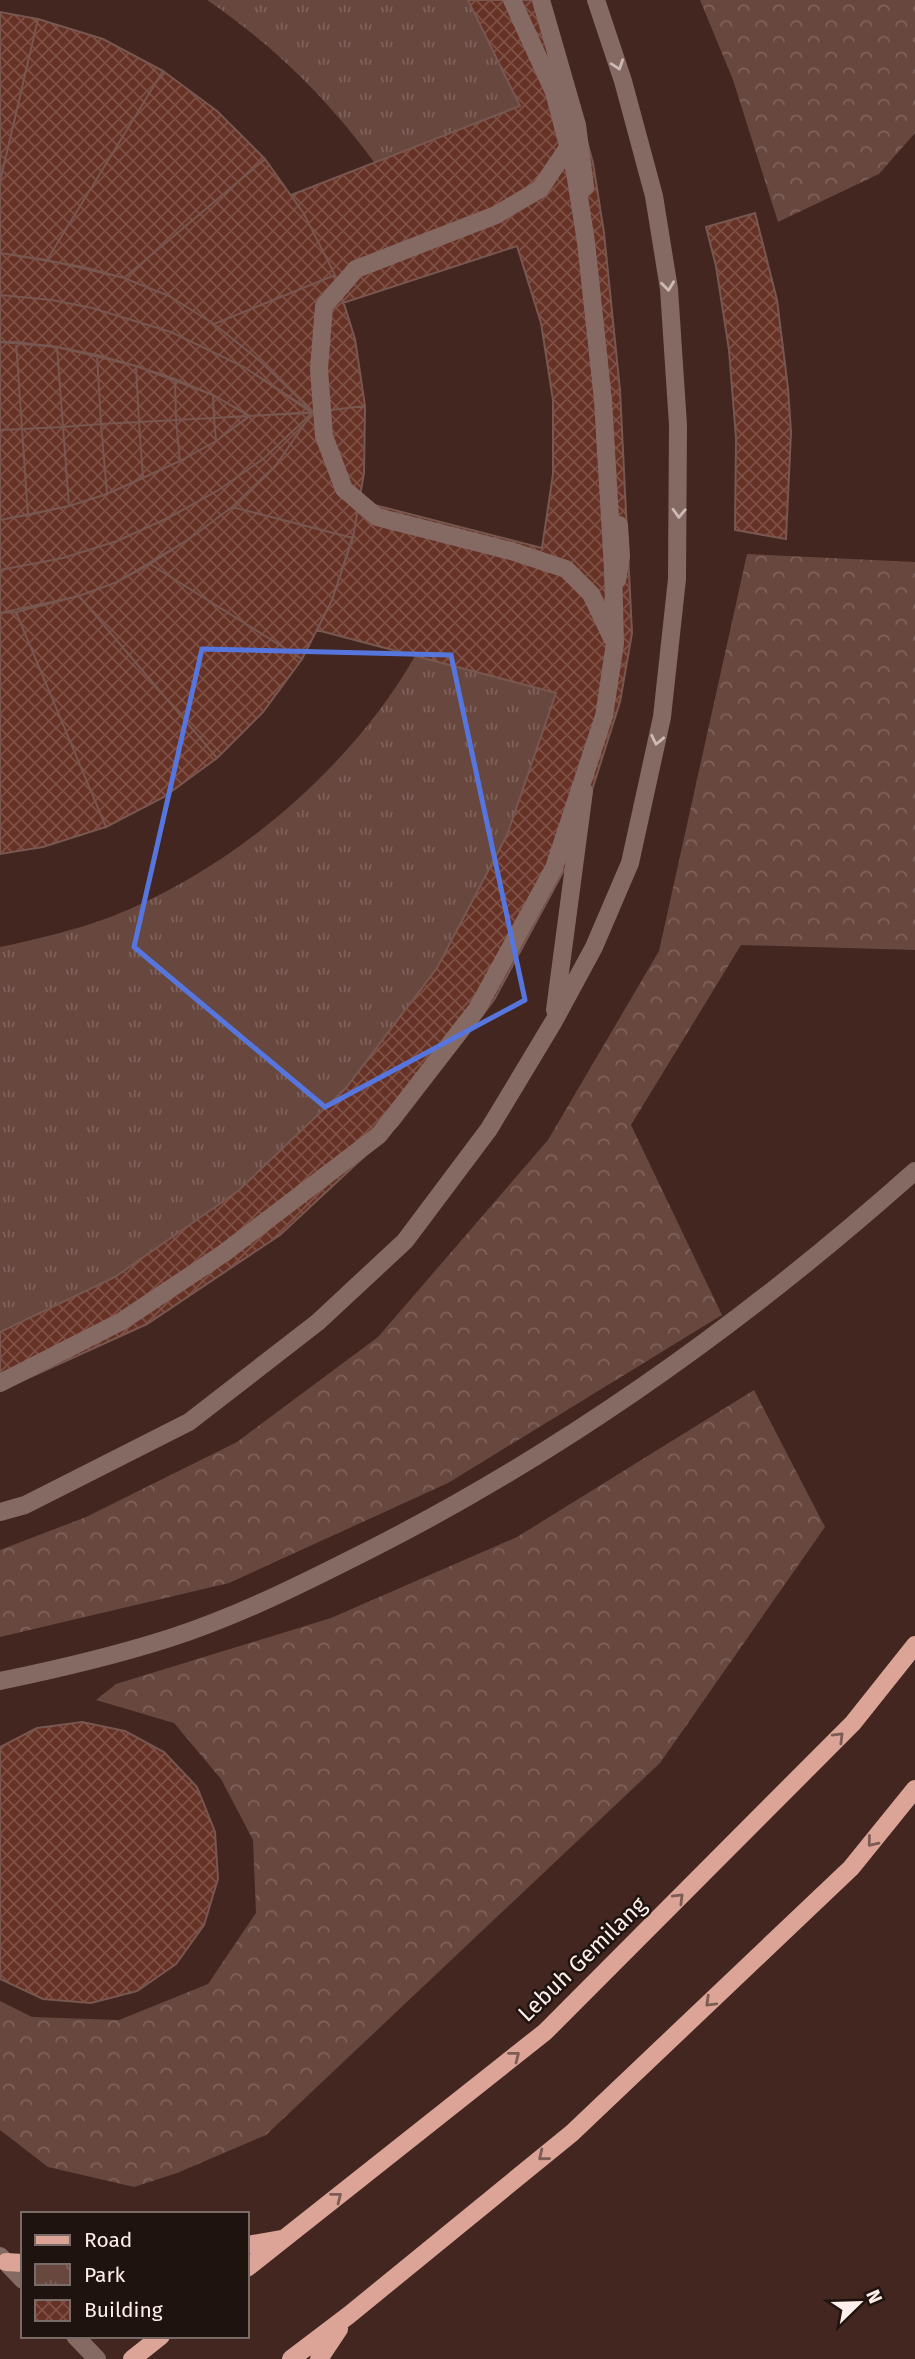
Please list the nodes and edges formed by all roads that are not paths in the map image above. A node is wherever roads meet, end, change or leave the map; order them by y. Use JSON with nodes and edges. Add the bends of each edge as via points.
{"nodes":[{"id":1,"x":512,"y":0,"type":"edge"},
{"id":2,"x":541,"y":0,"type":"edge"},
{"id":3,"x":596,"y":0,"type":"edge"},
{"id":4,"x":569,"y":146,"type":"junction"},
{"id":5,"x":615,"y":643,"type":"junction"},
{"id":6,"x":554,"y":1021,"type":"junction"},
{"id":7,"x":915,"y":1171,"type":"edge"},
{"id":8,"x":0,"y":1383,"type":"edge"},
{"id":9,"x":0,"y":1512,"type":"edge"},
{"id":10,"x":915,"y":1645,"type":"edge"},
{"id":11,"x":0,"y":1681,"type":"edge"},
{"id":12,"x":915,"y":1789,"type":"edge"},
{"id":13,"x":283,"y":2239,"type":"junction"},
{"id":14,"x":248,"y":2245,"type":"edge"},
{"id":15,"x":10,"y":2260,"type":"edge"},
{"id":16,"x":248,"y":2267,"type":"edge"},
{"id":17,"x":21,"y":2277,"type":"edge"},
{"id":18,"x":349,"y":2315,"type":"junction"},
{"id":19,"x":77,"y":2338,"type":"edge"},
{"id":20,"x":158,"y":2338,"type":"edge"},
{"id":21,"x":96,"y":2359,"type":"edge"},
{"id":22,"x":132,"y":2359,"type":"edge"},
{"id":23,"x":291,"y":2359,"type":"edge"},
{"id":24,"x":319,"y":2359,"type":"edge"}],
"edges":[{"from":1,"to":4,"type":"street","bridge":true,"via":[[554,92]]},
{"from":2,"to":6,"type":"street","via":[[577,125],[608,363],[621,556]]},
{"from":3,"to":6,"type":"street","one_way":true,"via":[[654,196],[669,289],[678,425],[677,579],[662,717],[630,863],[594,947]]},
{"from":4,"to":5,"type":"street","bridge":true,"via":[[586,242],[603,400]]},
{"from":4,"to":5,"type":"street","bridge":true,"via":[[540,189],[496,215],[356,269],[324,306],[320,369],[324,436],[344,489],[377,517],[566,569],[591,594]]},
{"from":5,"to":8,"type":"street","bridge":true,"via":[[604,716],[554,868],[477,1009],[379,1135],[224,1253],[122,1321]]},
{"from":6,"to":9,"type":"street","via":[[489,1129],[405,1241],[318,1322],[189,1422],[24,1505]]},
{"from":7,"to":11,"type":"street","via":[[717,1335],[584,1428],[445,1511],[231,1615],[90,1662]]},
{"from":13,"to":10,"type":"main road","name":"Lebuh Gemilang","one_way":true,"via":[[545,2032],[853,1723]]},
{"from":12,"to":18,"type":"main road","one_way":true,"via":[[851,1868],[572,2133]]},
{"from":13,"to":14,"type":"main road"},
{"from":13,"to":16,"type":"main road","name":"Lebuh Gemilang"},
{"from":15,"to":17,"type":"street"},
{"from":18,"to":23,"type":"main road"},
{"from":18,"to":24,"type":"main road"},
{"from":19,"to":21,"type":"street"},
{"from":20,"to":22,"type":"main road"}]}
